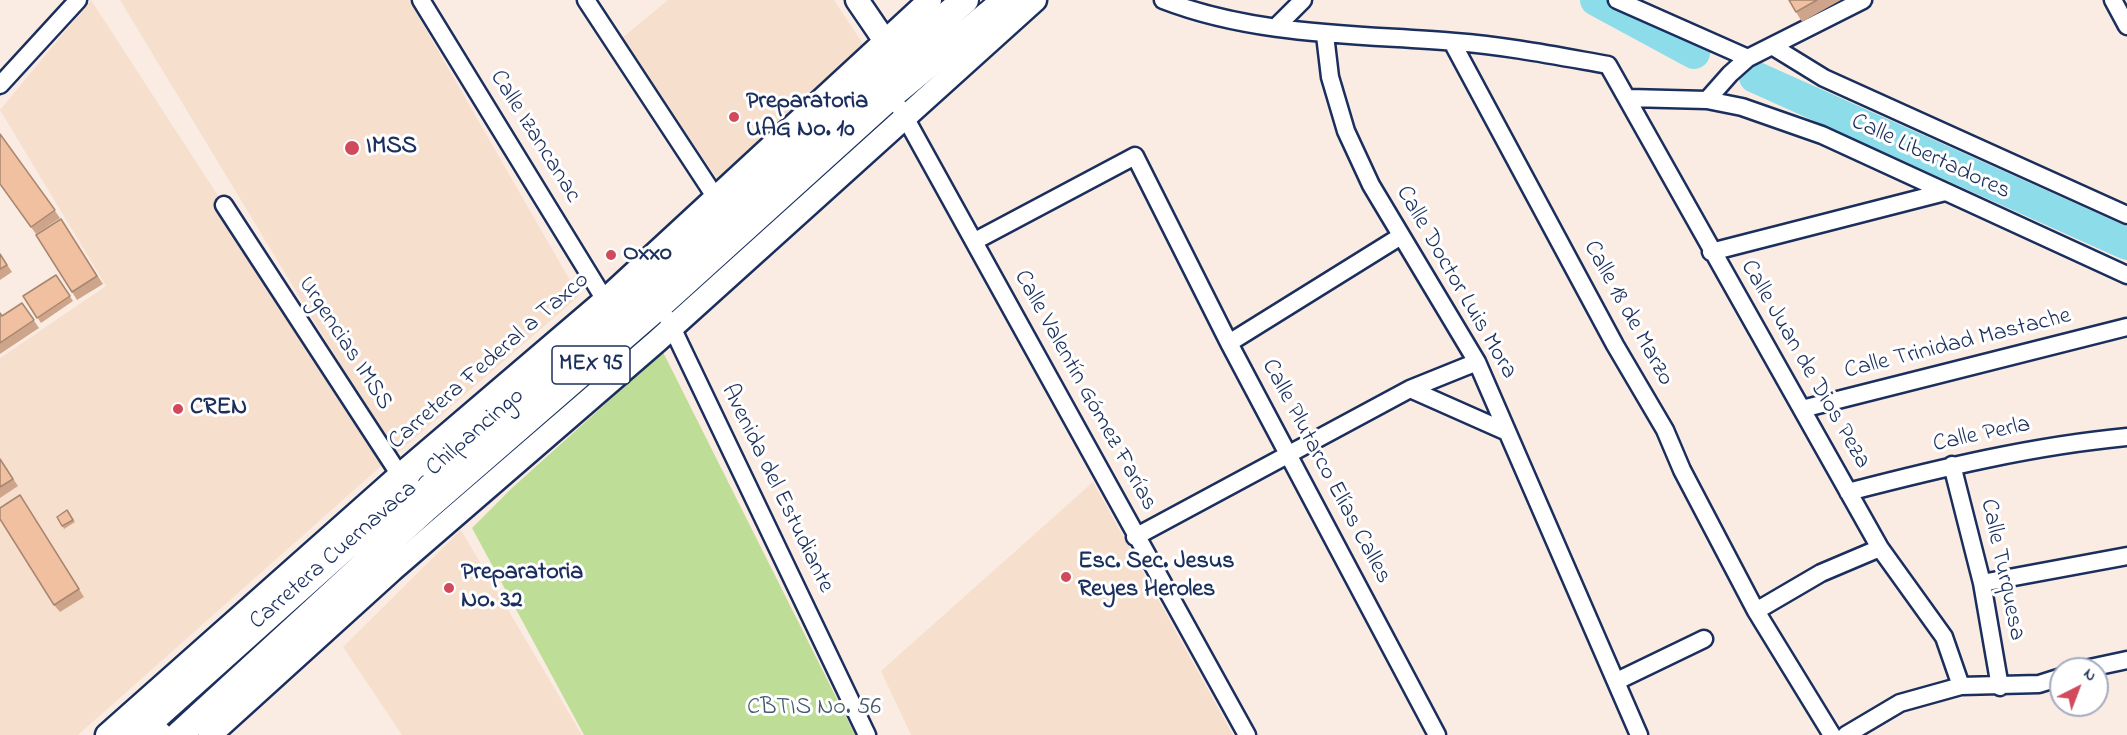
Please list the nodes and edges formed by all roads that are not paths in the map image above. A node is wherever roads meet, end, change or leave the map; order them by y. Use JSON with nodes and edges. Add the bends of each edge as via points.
{"nodes":[{"id":1,"x":78,"y":0,"type":"edge"},
{"id":2,"x":421,"y":0,"type":"edge"},
{"id":3,"x":586,"y":0,"type":"edge"},
{"id":4,"x":857,"y":0,"type":"edge"},
{"id":5,"x":930,"y":0,"type":"edge"},
{"id":6,"x":965,"y":0,"type":"edge"},
{"id":7,"x":1006,"y":0,"type":"edge"},
{"id":8,"x":1035,"y":0,"type":"edge"},
{"id":9,"x":1163,"y":0,"type":"edge"},
{"id":10,"x":1303,"y":0,"type":"edge"},
{"id":11,"x":1617,"y":0,"type":"edge"},
{"id":12,"x":1863,"y":0,"type":"edge"},
{"id":13,"x":2113,"y":0,"type":"edge"},
{"id":14,"x":2127,"y":26,"type":"edge"},
{"id":15,"x":1276,"y":27,"type":"junction"},
{"id":16,"x":1325,"y":35,"type":"junction"},
{"id":17,"x":885,"y":41,"type":"junction"},
{"id":18,"x":1452,"y":42,"type":"junction"},
{"id":19,"x":1773,"y":46,"type":"junction"},
{"id":20,"x":1748,"y":58,"type":"junction"},
{"id":21,"x":883,"y":69,"type":"junction"},
{"id":22,"x":0,"y":85,"type":"edge"},
{"id":23,"x":894,"y":93,"type":"junction"},
{"id":24,"x":1629,"y":98,"type":"junction"},
{"id":25,"x":1707,"y":100,"type":"junction"},
{"id":26,"x":904,"y":117,"type":"junction"},
{"id":27,"x":766,"y":179,"type":"junction"},
{"id":28,"x":1945,"y":192,"type":"junction"},
{"id":29,"x":224,"y":205,"type":"dead end"},
{"id":30,"x":727,"y":215,"type":"junction"},
{"id":31,"x":2127,"y":215,"type":"edge"},
{"id":32,"x":1401,"y":236,"type":"junction"},
{"id":33,"x":975,"y":241,"type":"junction"},
{"id":34,"x":1711,"y":252,"type":"junction"},
{"id":35,"x":646,"y":271,"type":"junction"},
{"id":36,"x":2127,"y":275,"type":"edge"},
{"id":37,"x":605,"y":300,"type":"junction"},
{"id":38,"x":661,"y":304,"type":"junction"},
{"id":39,"x":672,"y":327,"type":"junction"},
{"id":40,"x":2127,"y":327,"type":"edge"},
{"id":41,"x":1229,"y":344,"type":"junction"},
{"id":42,"x":560,"y":349,"type":"junction"},
{"id":43,"x":1477,"y":362,"type":"junction"},
{"id":44,"x":1410,"y":389,"type":"junction"},
{"id":45,"x":554,"y":398,"type":"junction"},
{"id":46,"x":1802,"y":409,"type":"junction"},
{"id":47,"x":570,"y":417,"type":"junction"},
{"id":48,"x":1507,"y":432,"type":"junction"},
{"id":49,"x":2127,"y":437,"type":"edge"},
{"id":50,"x":1290,"y":456,"type":"junction"},
{"id":51,"x":1952,"y":465,"type":"junction"},
{"id":52,"x":412,"y":491,"type":"junction"},
{"id":53,"x":1848,"y":492,"type":"junction"},
{"id":54,"x":1136,"y":537,"type":"junction"},
{"id":55,"x":1880,"y":548,"type":"junction"},
{"id":56,"x":2127,"y":556,"type":"edge"},
{"id":57,"x":1983,"y":583,"type":"junction"},
{"id":58,"x":1756,"y":611,"type":"junction"},
{"id":59,"x":1704,"y":639,"type":"dead end"},
{"id":60,"x":2127,"y":660,"type":"edge"},
{"id":61,"x":2109,"y":664,"type":"edge"},
{"id":62,"x":2049,"y":680,"type":"edge"},
{"id":63,"x":1617,"y":681,"type":"junction"},
{"id":64,"x":1961,"y":686,"type":"junction"},
{"id":65,"x":2000,"y":687,"type":"junction"},
{"id":66,"x":149,"y":731,"type":"edge"},
{"id":67,"x":108,"y":735,"type":"edge"},
{"id":68,"x":179,"y":735,"type":"edge"},
{"id":69,"x":210,"y":735,"type":"edge"},
{"id":70,"x":867,"y":735,"type":"edge"},
{"id":71,"x":1247,"y":735,"type":"edge"},
{"id":72,"x":1437,"y":735,"type":"edge"},
{"id":73,"x":1639,"y":735,"type":"edge"},
{"id":74,"x":1832,"y":735,"type":"edge"},
{"id":75,"x":1846,"y":735,"type":"edge"}],
"edges":[{"from":1,"to":22,"type":"street"},
{"from":2,"to":37,"type":"street","name":"Calle Izancanac"},
{"from":3,"to":30,"type":"street"},
{"from":4,"to":17,"type":"street"},
{"from":5,"to":17,"type":"street"},
{"from":6,"to":21,"type":"main road","name":"Carretera Cuernavaca - Chilpancingo","number":"MEX 95"},
{"from":7,"to":23,"type":"main road","name":"Carretera Cuernavaca - Chilpancingo","number":"MEX 95"},
{"from":8,"to":26,"type":"street"},
{"from":9,"to":15,"type":"street","via":[[1226,20]]},
{"from":10,"to":15,"type":"street"},
{"from":11,"to":20,"type":"street"},
{"from":12,"to":19,"type":"street"},
{"from":13,"to":14,"type":"street"},
{"from":15,"to":16,"type":"street"},
{"from":16,"to":18,"type":"street"},
{"from":16,"to":32,"type":"street","name":"Calle Doctor Luis Mora","via":[[1330,77],[1346,131],[1371,186]]},
{"from":17,"to":27,"type":"street"},
{"from":18,"to":24,"type":"street","name":"Calle Juan de Dios Peza","via":[[1608,65]]},
{"from":18,"to":58,"type":"street","name":"Calle 18 de Marzo","via":[[1665,430]]},
{"from":19,"to":20,"type":"street"},
{"from":19,"to":31,"type":"street","name":"Calle Libertadores","via":[[1824,78]]},
{"from":20,"to":25,"type":"street"},
{"from":21,"to":23,"type":"street","name":"Calle Valentín Gómez Farías"},
{"from":21,"to":27,"type":"main road","name":"Carretera Cuernavaca - Chilpancingo","number":"MEX 95"},
{"from":23,"to":26,"type":"street","name":"Calle Valentín Gómez Farías"},
{"from":23,"to":27,"type":"main road","name":"Carretera Cuernavaca - Chilpancingo","number":"MEX 95"},
{"from":24,"to":25,"type":"street","name":"Calle Libertadores"},
{"from":24,"to":34,"type":"street","name":"Calle Juan de Dios Peza"},
{"from":25,"to":28,"type":"street","name":"Calle Libertadores","via":[[1742,107],[1822,135]]},
{"from":26,"to":33,"type":"street","name":"Calle Valentín Gómez Farías"},
{"from":26,"to":39,"type":"street"},
{"from":27,"to":30,"type":"main road","name":"Carretera Cuernavaca - Chilpancingo","number":"MEX 95"},
{"from":28,"to":34,"type":"street"},
{"from":28,"to":36,"type":"street","name":"Calle Libertadores"},
{"from":29,"to":52,"type":"street","name":"Urgencias IMSS"},
{"from":30,"to":35,"type":"main road","name":"Carretera Cuernavaca - Chilpancingo","number":"MEX 95"},
{"from":30,"to":38,"type":"main road","name":"Carretera Cuernavaca - Chilpancingo","number":"MEX 95"},
{"from":32,"to":41,"type":"street"},
{"from":32,"to":43,"type":"street","name":"Calle Doctor Luis Mora"},
{"from":33,"to":41,"type":"street","name":"Calle Plutarco Elías Calles","via":[[1135,156]]},
{"from":33,"to":54,"type":"street","name":"Calle Valentín Gómez Farías"},
{"from":34,"to":46,"type":"street","name":"Calle Juan de Dios Peza"},
{"from":35,"to":37,"type":"street","name":"Carretera Federal a Taxco"},
{"from":35,"to":38,"type":"street","name":"Avenida del Estudiante"},
{"from":35,"to":42,"type":"main road","name":"Carretera Cuernavaca - Chilpancingo","number":"MEX 95"},
{"from":37,"to":42,"type":"street","name":"Carretera Federal a Taxco"},
{"from":38,"to":39,"type":"street","name":"Avenida del Estudiante"},
{"from":38,"to":45,"type":"main road","name":"Carretera Cuernavaca - Chilpancingo","number":"MEX 95"},
{"from":39,"to":47,"type":"street"},
{"from":39,"to":70,"type":"street","name":"Avenida del Estudiante"},
{"from":40,"to":46,"type":"street","name":"Calle Trinidad Mastache"},
{"from":41,"to":50,"type":"street","name":"Calle Plutarco Elías Calles"},
{"from":42,"to":52,"type":"main road","name":"Carretera Cuernavaca - Chilpancingo","number":"MEX 95"},
{"from":43,"to":44,"type":"street"},
{"from":43,"to":48,"type":"street","name":"Calle Doctor Luis Mora"},
{"from":44,"to":48,"type":"street"},
{"from":44,"to":50,"type":"street"},
{"from":45,"to":47,"type":"street"},
{"from":45,"to":52,"type":"main road","name":"Carretera Cuernavaca - Chilpancingo","number":"MEX 95"},
{"from":46,"to":53,"type":"street","name":"Calle Juan de Dios Peza"},
{"from":47,"to":69,"type":"street","via":[[392,570]]},
{"from":48,"to":63,"type":"street","name":"Calle Doctor Luis Mora"},
{"from":49,"to":51,"type":"street","name":"Calle Perla","via":[[2066,443]]},
{"from":50,"to":54,"type":"street"},
{"from":50,"to":72,"type":"street","name":"Calle Plutarco Elías Calles"},
{"from":51,"to":53,"type":"street","name":"Calle Perla"},
{"from":51,"to":57,"type":"street","name":"Calle Turquesa"},
{"from":52,"to":66,"type":"main road","name":"Carretera Cuernavaca - Chilpancingo","number":"MEX 95"},
{"from":52,"to":67,"type":"street","name":"Carretera Federal a Taxco"},
{"from":52,"to":68,"type":"main road","name":"Carretera Cuernavaca - Chilpancingo","number":"MEX 95"},
{"from":53,"to":55,"type":"street","name":"Calle Juan de Dios Peza"},
{"from":54,"to":71,"type":"street","name":"Calle Valentín Gómez Farías"},
{"from":55,"to":58,"type":"street","via":[[1821,573]]},
{"from":55,"to":64,"type":"street","name":"Calle Juan de Dios Peza","via":[[1944,637]]},
{"from":56,"to":57,"type":"street"},
{"from":57,"to":65,"type":"street","name":"Calle Turquesa"},
{"from":58,"to":74,"type":"street","name":"Calle 18 de Marzo"},
{"from":59,"to":63,"type":"street"},
{"from":60,"to":61,"type":"street"},
{"from":62,"to":65,"type":"street"},
{"from":63,"to":73,"type":"street","name":"Calle Doctor Luis Mora"},
{"from":64,"to":65,"type":"street"},
{"from":64,"to":75,"type":"street","via":[[1900,703]]}]}
